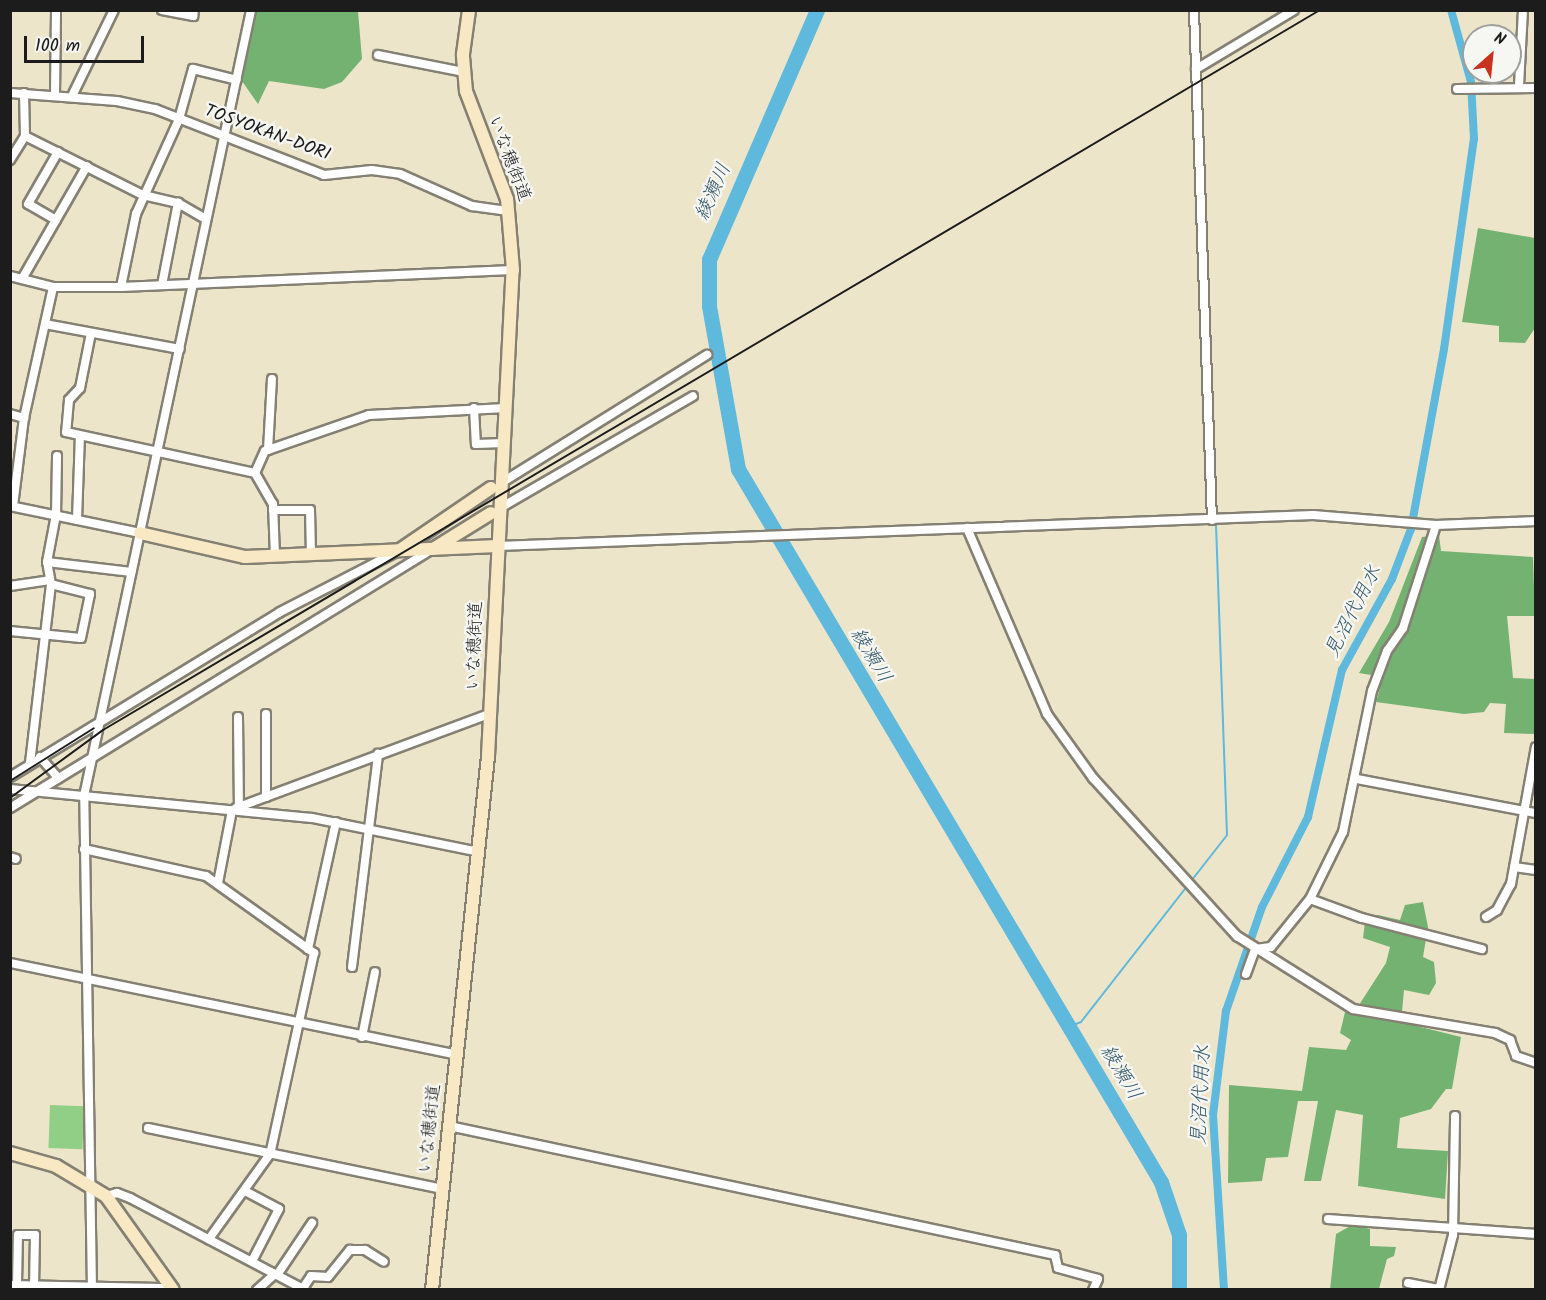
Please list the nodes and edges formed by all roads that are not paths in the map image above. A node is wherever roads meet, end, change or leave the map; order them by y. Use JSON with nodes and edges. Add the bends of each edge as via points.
{"nodes":[{"id":1,"x":56,"y":10,"type":"edge"},
{"id":2,"x":114,"y":10,"type":"edge"},
{"id":3,"x":162,"y":10,"type":"edge"},
{"id":4,"x":194,"y":10,"type":"edge"},
{"id":5,"x":469,"y":10,"type":"edge"},
{"id":6,"x":1194,"y":10,"type":"edge"},
{"id":7,"x":1294,"y":10,"type":"edge"},
{"id":8,"x":1523,"y":10,"type":"edge"},
{"id":9,"x":249,"y":11,"type":"edge"},
{"id":10,"x":378,"y":55,"type":"dead end"},
{"id":11,"x":1196,"y":69,"type":"junction"},
{"id":12,"x":464,"y":72,"type":"junction"},
{"id":13,"x":237,"y":80,"type":"junction"},
{"id":14,"x":1520,"y":86,"type":"junction"},
{"id":15,"x":1536,"y":88,"type":"edge"},
{"id":16,"x":1457,"y":90,"type":"dead end"},
{"id":17,"x":10,"y":93,"type":"edge"},
{"id":18,"x":24,"y":93,"type":"junction"},
{"id":19,"x":55,"y":94,"type":"junction"},
{"id":20,"x":73,"y":94,"type":"junction"},
{"id":21,"x":178,"y":119,"type":"junction"},
{"id":22,"x":26,"y":136,"type":"junction"},
{"id":23,"x":225,"y":138,"type":"junction"},
{"id":24,"x":58,"y":152,"type":"junction"},
{"id":25,"x":10,"y":160,"type":"edge"},
{"id":26,"x":87,"y":166,"type":"junction"},
{"id":27,"x":144,"y":195,"type":"junction"},
{"id":28,"x":178,"y":203,"type":"junction"},
{"id":29,"x":509,"y":211,"type":"junction"},
{"id":30,"x":206,"y":219,"type":"junction"},
{"id":31,"x":56,"y":220,"type":"junction"},
{"id":32,"x":513,"y":270,"type":"junction"},
{"id":33,"x":10,"y":276,"type":"edge"},
{"id":34,"x":22,"y":279,"type":"junction"},
{"id":35,"x":194,"y":283,"type":"junction"},
{"id":36,"x":162,"y":285,"type":"junction"},
{"id":37,"x":53,"y":287,"type":"junction"},
{"id":38,"x":121,"y":287,"type":"junction"},
{"id":39,"x":45,"y":324,"type":"junction"},
{"id":40,"x":91,"y":333,"type":"junction"},
{"id":41,"x":180,"y":350,"type":"junction"},
{"id":42,"x":707,"y":355,"type":"dead end"},
{"id":43,"x":272,"y":379,"type":"dead end"},
{"id":44,"x":693,"y":396,"type":"dead end"},
{"id":45,"x":474,"y":408,"type":"junction"},
{"id":46,"x":506,"y":408,"type":"junction"},
{"id":47,"x":10,"y":414,"type":"edge"},
{"id":48,"x":24,"y":417,"type":"junction"},
{"id":49,"x":80,"y":436,"type":"junction"},
{"id":50,"x":504,"y":443,"type":"junction"},
{"id":51,"x":268,"y":450,"type":"junction"},
{"id":52,"x":161,"y":454,"type":"junction"},
{"id":53,"x":57,"y":456,"type":"dead end"},
{"id":54,"x":255,"y":473,"type":"junction"},
{"id":55,"x":496,"y":486,"type":"junction"},
{"id":56,"x":11,"y":506,"type":"edge"},
{"id":57,"x":273,"y":510,"type":"junction"},
{"id":58,"x":495,"y":510,"type":"junction"},
{"id":59,"x":56,"y":515,"type":"junction"},
{"id":60,"x":77,"y":520,"type":"junction"},
{"id":61,"x":1212,"y":520,"type":"junction"},
{"id":62,"x":1536,"y":521,"type":"edge"},
{"id":63,"x":1436,"y":525,"type":"junction"},
{"id":64,"x":967,"y":528,"type":"junction"},
{"id":65,"x":140,"y":533,"type":"junction"},
{"id":66,"x":498,"y":546,"type":"junction"},
{"id":67,"x":432,"y":549,"type":"junction"},
{"id":68,"x":399,"y":550,"type":"junction"},
{"id":69,"x":311,"y":554,"type":"junction"},
{"id":70,"x":275,"y":556,"type":"junction"},
{"id":71,"x":47,"y":562,"type":"junction"},
{"id":72,"x":131,"y":572,"type":"junction"},
{"id":73,"x":50,"y":582,"type":"junction"},
{"id":74,"x":10,"y":586,"type":"edge"},
{"id":75,"x":10,"y":631,"type":"edge"},
{"id":76,"x":44,"y":637,"type":"junction"},
{"id":77,"x":491,"y":713,"type":"junction"},
{"id":78,"x":266,"y":714,"type":"dead end"},
{"id":79,"x":238,"y":717,"type":"dead end"},
{"id":80,"x":100,"y":720,"type":"junction"},
{"id":81,"x":1536,"y":747,"type":"edge"},
{"id":82,"x":378,"y":754,"type":"junction"},
{"id":83,"x":40,"y":757,"type":"junction"},
{"id":84,"x":91,"y":758,"type":"junction"},
{"id":85,"x":30,"y":763,"type":"junction"},
{"id":86,"x":10,"y":777,"type":"edge"},
{"id":87,"x":58,"y":778,"type":"junction"},
{"id":88,"x":1357,"y":779,"type":"junction"},
{"id":89,"x":10,"y":789,"type":"edge"},
{"id":90,"x":37,"y":792,"type":"junction"},
{"id":91,"x":84,"y":795,"type":"junction"},
{"id":92,"x":266,"y":797,"type":"junction"},
{"id":93,"x":10,"y":808,"type":"edge"},
{"id":94,"x":236,"y":808,"type":"junction"},
{"id":95,"x":1524,"y":812,"type":"junction"},
{"id":96,"x":1536,"y":813,"type":"edge"},
{"id":97,"x":336,"y":822,"type":"junction"},
{"id":98,"x":371,"y":829,"type":"junction"},
{"id":99,"x":84,"y":849,"type":"junction"},
{"id":100,"x":479,"y":852,"type":"junction"},
{"id":101,"x":1514,"y":867,"type":"junction"},
{"id":102,"x":1536,"y":870,"type":"edge"},
{"id":103,"x":218,"y":883,"type":"junction"},
{"id":104,"x":1310,"y":899,"type":"junction"},
{"id":105,"x":1486,"y":917,"type":"dead end"},
{"id":106,"x":1253,"y":948,"type":"junction"},
{"id":107,"x":308,"y":949,"type":"junction"},
{"id":108,"x":1482,"y":949,"type":"dead end"},
{"id":109,"x":10,"y":963,"type":"edge"},
{"id":110,"x":352,"y":967,"type":"dead end"},
{"id":111,"x":375,"y":972,"type":"dead end"},
{"id":112,"x":1246,"y":974,"type":"dead end"},
{"id":113,"x":87,"y":978,"type":"junction"},
{"id":114,"x":299,"y":1023,"type":"junction"},
{"id":115,"x":362,"y":1037,"type":"junction"},
{"id":116,"x":457,"y":1055,"type":"junction"},
{"id":117,"x":1536,"y":1063,"type":"edge"},
{"id":118,"x":1455,"y":1116,"type":"dead end"},
{"id":119,"x":449,"y":1126,"type":"junction"},
{"id":120,"x":148,"y":1128,"type":"dead end"},
{"id":121,"x":10,"y":1154,"type":"edge"},
{"id":122,"x":270,"y":1154,"type":"junction"},
{"id":123,"x":90,"y":1184,"type":"junction"},
{"id":124,"x":443,"y":1189,"type":"junction"},
{"id":125,"x":245,"y":1191,"type":"junction"},
{"id":126,"x":106,"y":1196,"type":"junction"},
{"id":127,"x":1328,"y":1219,"type":"dead end"},
{"id":128,"x":312,"y":1223,"type":"dead end"},
{"id":129,"x":1454,"y":1224,"type":"junction"},
{"id":130,"x":1536,"y":1233,"type":"edge"},
{"id":131,"x":209,"y":1239,"type":"junction"},
{"id":132,"x":252,"y":1261,"type":"junction"},
{"id":133,"x":384,"y":1262,"type":"dead end"},
{"id":134,"x":276,"y":1274,"type":"junction"},
{"id":135,"x":1408,"y":1283,"type":"dead end"},
{"id":136,"x":14,"y":1285,"type":"edge"},
{"id":137,"x":34,"y":1285,"type":"junction"},
{"id":138,"x":92,"y":1288,"type":"edge"},
{"id":139,"x":173,"y":1289,"type":"edge"},
{"id":140,"x":304,"y":1289,"type":"edge"},
{"id":141,"x":1439,"y":1289,"type":"edge"},
{"id":142,"x":257,"y":1290,"type":"edge"},
{"id":143,"x":432,"y":1290,"type":"edge"},
{"id":144,"x":1093,"y":1290,"type":"edge"}],
"edges":[{"from":1,"to":19,"type":"street"},
{"from":2,"to":20,"type":"street"},
{"from":3,"to":4,"type":"street","via":[[193,16]]},
{"from":5,"to":12,"type":"street","name":"いな穂街道"},
{"from":6,"to":11,"type":"street"},
{"from":7,"to":11,"type":"street"},
{"from":8,"to":14,"type":"street"},
{"from":9,"to":13,"type":"street"},
{"from":10,"to":12,"type":"street"},
{"from":11,"to":61,"type":"street"},
{"from":12,"to":29,"type":"street","name":"いな穂街道","via":[[474,124]]},
{"from":13,"to":21,"type":"street","via":[[193,69]]},
{"from":13,"to":23,"type":"street"},
{"from":14,"to":15,"type":"street"},
{"from":14,"to":16,"type":"street"},
{"from":17,"to":18,"type":"street","name":"TOSYOKAN-DORI"},
{"from":18,"to":19,"type":"street","name":"TOSYOKAN-DORI"},
{"from":18,"to":22,"type":"street"},
{"from":19,"to":20,"type":"street","name":"TOSYOKAN-DORI"},
{"from":20,"to":21,"type":"street","name":"TOSYOKAN-DORI"},
{"from":21,"to":23,"type":"street","name":"TOSYOKAN-DORI"},
{"from":21,"to":27,"type":"street"},
{"from":22,"to":24,"type":"street"},
{"from":22,"to":25,"type":"street"},
{"from":23,"to":29,"type":"street","name":"TOSYOKAN-DORI","via":[[324,175],[372,170],[400,174],[472,206]]},
{"from":23,"to":30,"type":"street"},
{"from":24,"to":26,"type":"street"},
{"from":24,"to":31,"type":"street","via":[[28,204]]},
{"from":26,"to":27,"type":"street"},
{"from":26,"to":31,"type":"street"},
{"from":27,"to":28,"type":"street"},
{"from":27,"to":38,"type":"street"},
{"from":28,"to":30,"type":"street"},
{"from":28,"to":36,"type":"street"},
{"from":29,"to":32,"type":"street","name":"いな穂街道"},
{"from":30,"to":35,"type":"street"},
{"from":31,"to":34,"type":"street"},
{"from":32,"to":35,"type":"street"},
{"from":32,"to":46,"type":"street","name":"いな穂街道"},
{"from":33,"to":34,"type":"street"},
{"from":34,"to":37,"type":"street"},
{"from":35,"to":36,"type":"street"},
{"from":35,"to":41,"type":"street"},
{"from":36,"to":38,"type":"street"},
{"from":37,"to":38,"type":"street"},
{"from":37,"to":39,"type":"street"},
{"from":39,"to":40,"type":"street"},
{"from":39,"to":48,"type":"street"},
{"from":40,"to":41,"type":"street"},
{"from":40,"to":49,"type":"street","via":[[80,388],[69,400],[66,432]]},
{"from":41,"to":52,"type":"street"},
{"from":42,"to":55,"type":"street"},
{"from":43,"to":51,"type":"street"},
{"from":44,"to":58,"type":"street"},
{"from":45,"to":46,"type":"street"},
{"from":45,"to":50,"type":"street","via":[[476,444]]},
{"from":45,"to":51,"type":"street","via":[[369,415]]},
{"from":46,"to":50,"type":"street","name":"いな穂街道"},
{"from":47,"to":48,"type":"street"},
{"from":48,"to":56,"type":"street"},
{"from":49,"to":52,"type":"street"},
{"from":49,"to":60,"type":"street"},
{"from":50,"to":55,"type":"street","name":"いな穂街道"},
{"from":51,"to":54,"type":"street"},
{"from":52,"to":54,"type":"street"},
{"from":52,"to":65,"type":"street"},
{"from":53,"to":59,"type":"street"},
{"from":54,"to":57,"type":"street"},
{"from":55,"to":58,"type":"street","name":"いな穂街道"},
{"from":55,"to":68,"type":"street"},
{"from":56,"to":59,"type":"street"},
{"from":57,"to":69,"type":"street","via":[[310,510]]},
{"from":57,"to":70,"type":"street"},
{"from":58,"to":66,"type":"street","name":"いな穂街道"},
{"from":58,"to":67,"type":"street"},
{"from":59,"to":60,"type":"street"},
{"from":59,"to":71,"type":"street"},
{"from":60,"to":65,"type":"street"},
{"from":61,"to":63,"type":"street","via":[[1313,516]]},
{"from":61,"to":64,"type":"street"},
{"from":62,"to":63,"type":"street"},
{"from":63,"to":88,"type":"street","via":[[1403,628],[1387,651],[1372,691]]},
{"from":64,"to":66,"type":"street"},
{"from":64,"to":106,"type":"street","via":[[1055,725],[1144,838]]},
{"from":65,"to":70,"type":"street","via":[[245,557]]},
{"from":65,"to":72,"type":"street"},
{"from":66,"to":67,"type":"street"},
{"from":66,"to":77,"type":"street","name":"いな穂街道"},
{"from":67,"to":68,"type":"street"},
{"from":67,"to":84,"type":"street"},
{"from":68,"to":69,"type":"street"},
{"from":68,"to":80,"type":"street","via":[[280,612]]},
{"from":69,"to":70,"type":"street"},
{"from":71,"to":72,"type":"street"},
{"from":71,"to":73,"type":"street"},
{"from":72,"to":80,"type":"street"},
{"from":73,"to":74,"type":"street"},
{"from":73,"to":76,"type":"street"},
{"from":73,"to":76,"type":"street","via":[[90,594],[78,641]]},
{"from":75,"to":76,"type":"street"},
{"from":76,"to":85,"type":"street"},
{"from":77,"to":82,"type":"street"},
{"from":77,"to":100,"type":"street","name":"いな穂街道"},
{"from":78,"to":92,"type":"street"},
{"from":79,"to":94,"type":"street"},
{"from":80,"to":83,"type":"street"},
{"from":80,"to":84,"type":"street"},
{"from":81,"to":95,"type":"street"},
{"from":82,"to":92,"type":"street"},
{"from":82,"to":98,"type":"street"},
{"from":83,"to":85,"type":"street"},
{"from":83,"to":87,"type":"street"},
{"from":84,"to":87,"type":"street"},
{"from":84,"to":91,"type":"street"},
{"from":85,"to":86,"type":"street"},
{"from":87,"to":90,"type":"street"},
{"from":88,"to":95,"type":"street"},
{"from":88,"to":104,"type":"street","via":[[1343,832]]},
{"from":89,"to":90,"type":"street"},
{"from":90,"to":91,"type":"street"},
{"from":90,"to":93,"type":"street"},
{"from":91,"to":94,"type":"street"},
{"from":91,"to":99,"type":"street"},
{"from":92,"to":94,"type":"street"},
{"from":94,"to":97,"type":"street"},
{"from":94,"to":103,"type":"street"},
{"from":95,"to":96,"type":"street"},
{"from":95,"to":101,"type":"street"},
{"from":97,"to":98,"type":"street"},
{"from":97,"to":107,"type":"street"},
{"from":98,"to":100,"type":"street"},
{"from":98,"to":110,"type":"street"},
{"from":99,"to":103,"type":"street","via":[[206,876]]},
{"from":99,"to":113,"type":"street"},
{"from":100,"to":116,"type":"street","name":"いな穂街道"},
{"from":101,"to":102,"type":"street"},
{"from":101,"to":105,"type":"street","via":[[1503,902]]},
{"from":103,"to":107,"type":"street"},
{"from":104,"to":106,"type":"street","via":[[1271,946]]},
{"from":104,"to":108,"type":"street","via":[[1362,918]]},
{"from":106,"to":112,"type":"street"},
{"from":106,"to":117,"type":"street","via":[[1353,1009],[1495,1033],[1510,1040],[1516,1056]]},
{"from":107,"to":114,"type":"street","via":[[314,953]]},
{"from":109,"to":113,"type":"street"},
{"from":111,"to":115,"type":"street"},
{"from":113,"to":114,"type":"street"},
{"from":113,"to":123,"type":"street"},
{"from":114,"to":115,"type":"street"},
{"from":114,"to":122,"type":"street"},
{"from":115,"to":116,"type":"street"},
{"from":116,"to":119,"type":"street","name":"いな穂街道"},
{"from":118,"to":129,"type":"street"},
{"from":119,"to":124,"type":"street","name":"いな穂街道"},
{"from":119,"to":144,"type":"street","via":[[1055,1255],[1058,1268],[1098,1279]]},
{"from":120,"to":122,"type":"street"},
{"from":121,"to":123,"type":"street","via":[[56,1166]]},
{"from":122,"to":124,"type":"street"},
{"from":122,"to":125,"type":"street"},
{"from":123,"to":126,"type":"street"},
{"from":123,"to":138,"type":"street"},
{"from":124,"to":143,"type":"street","name":"いな穂街道"},
{"from":125,"to":131,"type":"street"},
{"from":125,"to":132,"type":"street","via":[[279,1209]]},
{"from":126,"to":131,"type":"street","via":[[124,1195]]},
{"from":126,"to":139,"type":"street"},
{"from":127,"to":129,"type":"street"},
{"from":128,"to":134,"type":"street"},
{"from":129,"to":130,"type":"street"},
{"from":129,"to":141,"type":"street"},
{"from":131,"to":132,"type":"street"},
{"from":132,"to":134,"type":"street"},
{"from":133,"to":140,"type":"street","via":[[366,1250],[350,1250],[328,1277],[311,1276]]},
{"from":134,"to":140,"type":"street"},
{"from":134,"to":142,"type":"street"},
{"from":135,"to":141,"type":"street"},
{"from":136,"to":137,"type":"street"},
{"from":136,"to":137,"type":"street","via":[[18,1235],[35,1235]]},
{"from":137,"to":138,"type":"street"},
{"from":138,"to":139,"type":"street"}]}
